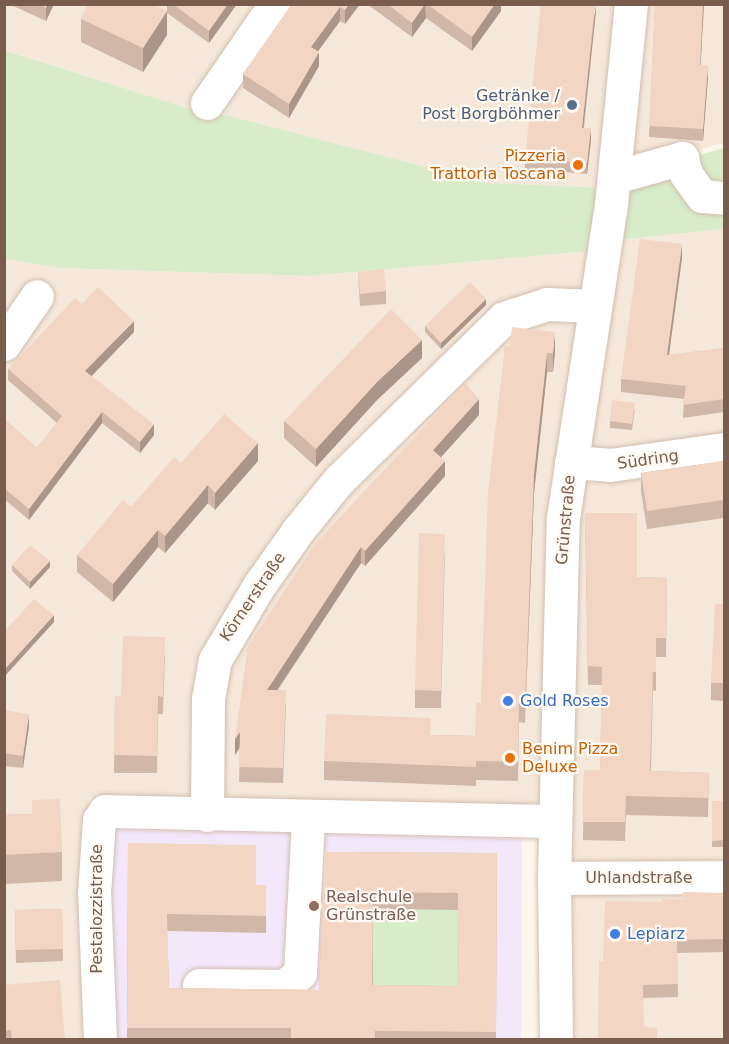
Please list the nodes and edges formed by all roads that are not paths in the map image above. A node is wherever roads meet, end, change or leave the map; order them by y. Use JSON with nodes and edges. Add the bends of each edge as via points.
{"nodes":[{"id":1,"x":275,"y":4,"type":"edge"},
{"id":2,"x":631,"y":4,"type":"edge"},
{"id":3,"x":207,"y":103,"type":"dead end"},
{"id":4,"x":615,"y":177,"type":"junction"},
{"id":5,"x":724,"y":198,"type":"edge"},
{"id":6,"x":37,"y":296,"type":"dead end"},
{"id":7,"x":595,"y":306,"type":"junction"},
{"id":8,"x":4,"y":344,"type":"edge"},
{"id":9,"x":724,"y":449,"type":"edge"},
{"id":10,"x":571,"y":462,"type":"junction"},
{"id":11,"x":207,"y":815,"type":"junction"},
{"id":12,"x":308,"y":818,"type":"junction"},
{"id":13,"x":555,"y":821,"type":"junction"},
{"id":14,"x":724,"y":877,"type":"edge"},
{"id":15,"x":554,"y":878,"type":"junction"},
{"id":16,"x":199,"y":984,"type":"dead end"},
{"id":17,"x":100,"y":1040,"type":"edge"},
{"id":18,"x":556,"y":1040,"type":"edge"}],
"edges":[{"from":1,"to":3,"type":"street"},
{"from":2,"to":4,"type":"street","name":"Grünstraße"},
{"from":4,"to":5,"type":"street","via":[[682,158],[686,174],[702,196]]},
{"from":4,"to":7,"type":"street","name":"Grünstraße"},
{"from":6,"to":8,"type":"street"},
{"from":7,"to":10,"type":"street","name":"Grünstraße"},
{"from":7,"to":11,"type":"street","name":"Körnerstraße","via":[[547,304],[504,318],[338,481],[299,529],[258,587],[215,660],[208,699]]},
{"from":9,"to":10,"type":"street","name":"Südring","via":[[610,465]]},
{"from":10,"to":13,"type":"street","name":"Grünstraße","via":[[561,572]]},
{"from":11,"to":12,"type":"street"},
{"from":11,"to":17,"type":"street","name":"Pestalozzistraße","via":[[113,809],[100,815],[94,892]]},
{"from":12,"to":13,"type":"street"},
{"from":12,"to":16,"type":"street","via":[[300,973],[285,986]]},
{"from":13,"to":15,"type":"street","name":"Grünstraße"},
{"from":14,"to":15,"type":"street","name":"Uhlandstraße"},
{"from":15,"to":18,"type":"street","name":"Grünstraße"}]}
